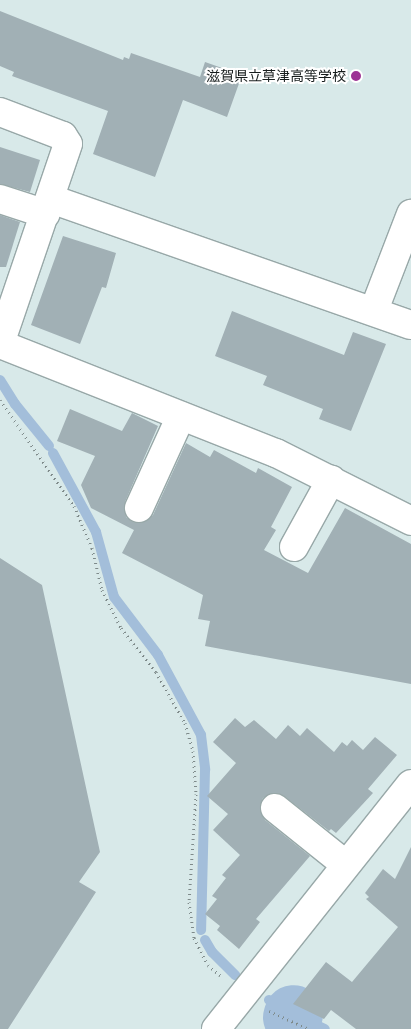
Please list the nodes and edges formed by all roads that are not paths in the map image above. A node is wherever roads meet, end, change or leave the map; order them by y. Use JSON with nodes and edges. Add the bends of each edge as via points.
{"nodes":[{"id":1,"x":0,"y":112,"type":"edge"},
{"id":2,"x":0,"y":199,"type":"edge"},
{"id":3,"x":49,"y":207,"type":"junction"},
{"id":4,"x":411,"y":214,"type":"edge"},
{"id":5,"x":374,"y":310,"type":"junction"},
{"id":6,"x":411,"y":325,"type":"edge"},
{"id":7,"x":0,"y":344,"type":"edge"},
{"id":8,"x":182,"y":416,"type":"junction"},
{"id":9,"x":330,"y":480,"type":"junction"},
{"id":10,"x":139,"y":508,"type":"dead end"},
{"id":11,"x":411,"y":521,"type":"edge"},
{"id":12,"x":294,"y":547,"type":"dead end"},
{"id":13,"x":411,"y":784,"type":"edge"},
{"id":14,"x":275,"y":808,"type":"dead end"},
{"id":15,"x":345,"y":864,"type":"junction"},
{"id":16,"x":216,"y":1029,"type":"edge"}],
"edges":[{"from":1,"to":3,"type":"street","via":[[63,136],[68,144]]},
{"from":2,"to":3,"type":"street"},
{"from":3,"to":5,"type":"street"},
{"from":3,"to":7,"type":"street"},
{"from":4,"to":5,"type":"street"},
{"from":5,"to":6,"type":"street"},
{"from":7,"to":8,"type":"street"},
{"from":8,"to":9,"type":"street","via":[[276,453]]},
{"from":8,"to":10,"type":"street"},
{"from":9,"to":11,"type":"street"},
{"from":9,"to":12,"type":"street"},
{"from":13,"to":15,"type":"street"},
{"from":14,"to":15,"type":"street"},
{"from":15,"to":16,"type":"street"}]}
